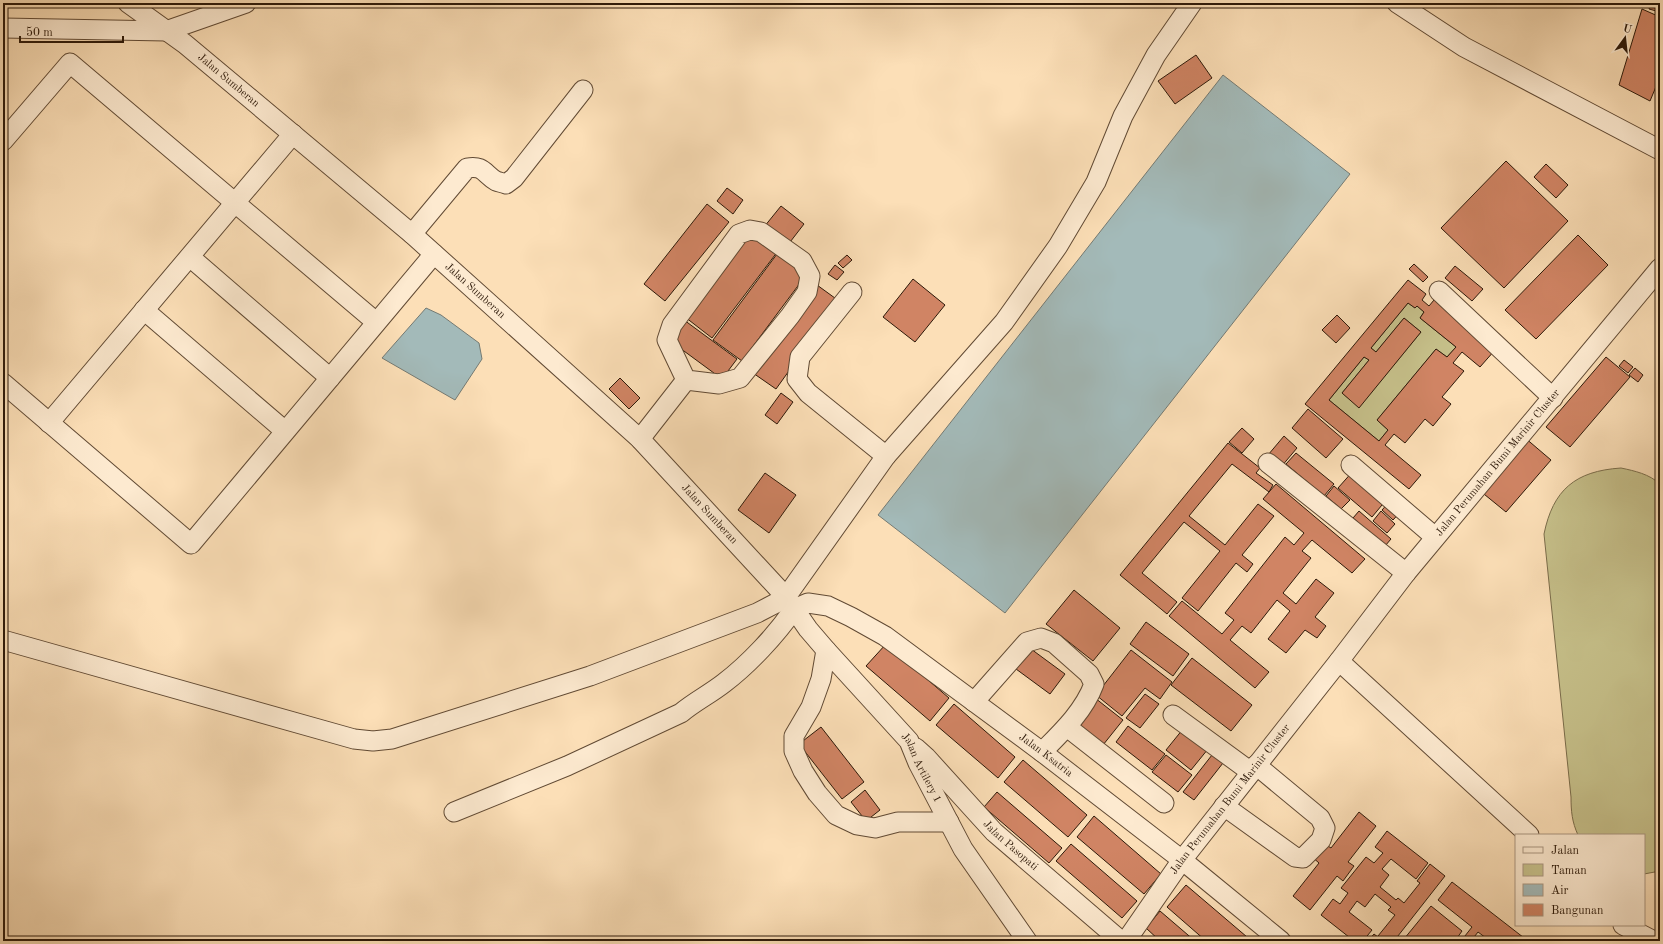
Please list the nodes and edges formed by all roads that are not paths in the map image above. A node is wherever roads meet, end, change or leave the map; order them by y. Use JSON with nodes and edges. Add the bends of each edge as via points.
{"nodes":[{"id":1,"x":128,"y":3,"type":"edge"},
{"id":2,"x":246,"y":3,"type":"edge"},
{"id":3,"x":1192,"y":3,"type":"edge"},
{"id":4,"x":1397,"y":3,"type":"edge"},
{"id":5,"x":3,"y":28,"type":"edge"},
{"id":6,"x":166,"y":31,"type":"junction"},
{"id":7,"x":583,"y":90,"type":"dead end"},
{"id":8,"x":294,"y":134,"type":"junction"},
{"id":9,"x":3,"y":141,"type":"edge"},
{"id":10,"x":1660,"y":150,"type":"edge"},
{"id":11,"x":235,"y":203,"type":"junction"},
{"id":12,"x":412,"y":234,"type":"junction"},
{"id":13,"x":434,"y":254,"type":"junction"},
{"id":14,"x":190,"y":257,"type":"junction"},
{"id":15,"x":1660,"y":268,"type":"edge"},
{"id":16,"x":1438,"y":291,"type":"dead end"},
{"id":17,"x":852,"y":292,"type":"dead end"},
{"id":18,"x":144,"y":310,"type":"junction"},
{"id":19,"x":376,"y":322,"type":"junction"},
{"id":20,"x":330,"y":378,"type":"junction"},
{"id":21,"x":686,"y":380,"type":"junction"},
{"id":22,"x":3,"y":383,"type":"edge"},
{"id":23,"x":1553,"y":398,"type":"junction"},
{"id":24,"x":49,"y":422,"type":"junction"},
{"id":25,"x":285,"y":431,"type":"junction"},
{"id":26,"x":640,"y":439,"type":"junction"},
{"id":27,"x":886,"y":456,"type":"junction"},
{"id":28,"x":1268,"y":463,"type":"dead end"},
{"id":29,"x":1351,"y":465,"type":"dead end"},
{"id":30,"x":1435,"y":537,"type":"junction"},
{"id":31,"x":1406,"y":572,"type":"junction"},
{"id":32,"x":790,"y":603,"type":"junction"},
{"id":33,"x":3,"y":640,"type":"edge"},
{"id":34,"x":826,"y":650,"type":"junction"},
{"id":35,"x":1339,"y":661,"type":"junction"},
{"id":36,"x":974,"y":702,"type":"junction"},
{"id":37,"x":1173,"y":715,"type":"dead end"},
{"id":38,"x":1067,"y":727,"type":"junction"},
{"id":39,"x":908,"y":741,"type":"junction"},
{"id":40,"x":1042,"y":752,"type":"junction"},
{"id":41,"x":1253,"y":768,"type":"junction"},
{"id":42,"x":1164,"y":803,"type":"dead end"},
{"id":43,"x":1224,"y":806,"type":"junction"},
{"id":44,"x":454,"y":812,"type":"dead end"},
{"id":45,"x":949,"y":822,"type":"junction"},
{"id":46,"x":1527,"y":834,"type":"edge"},
{"id":47,"x":1182,"y":860,"type":"junction"},
{"id":48,"x":1625,"y":926,"type":"edge"},
{"id":49,"x":1027,"y":941,"type":"edge"},
{"id":50,"x":1121,"y":941,"type":"edge"},
{"id":51,"x":1126,"y":941,"type":"edge"},
{"id":52,"x":1281,"y":941,"type":"edge"},
{"id":53,"x":1654,"y":941,"type":"edge"}],
"edges":[{"from":1,"to":6,"type":"street","name":"Jalan Sumberan"},
{"from":2,"to":6,"type":"street"},
{"from":3,"to":27,"type":"street","via":[[1152,62],[1123,116],[1096,182],[1058,246],[1004,322]]},
{"from":4,"to":10,"type":"street","via":[[1459,44]]},
{"from":5,"to":6,"type":"street"},
{"from":6,"to":8,"type":"street","name":"Jalan Sumberan"},
{"from":7,"to":12,"type":"street","via":[[514,178],[506,184],[496,181],[476,166],[467,168]]},
{"from":8,"to":11,"type":"street"},
{"from":8,"to":12,"type":"street","name":"Jalan Sumberan"},
{"from":9,"to":11,"type":"street","via":[[70,63]]},
{"from":11,"to":14,"type":"street"},
{"from":11,"to":19,"type":"street"},
{"from":12,"to":13,"type":"street","name":"Jalan Sumberan"},
{"from":13,"to":19,"type":"street"},
{"from":13,"to":26,"type":"street","name":"Jalan Sumberan"},
{"from":14,"to":18,"type":"street"},
{"from":14,"to":20,"type":"street"},
{"from":15,"to":23,"type":"street","name":"Jalan Perumahan Bumi Marinir Cluster"},
{"from":16,"to":23,"type":"street"},
{"from":17,"to":27,"type":"street","via":[[800,357],[797,379],[808,393]]},
{"from":18,"to":24,"type":"street"},
{"from":18,"to":25,"type":"street"},
{"from":19,"to":20,"type":"street"},
{"from":20,"to":25,"type":"street"},
{"from":21,"to":21,"type":"street","via":[[667,340],[672,325],[739,234],[750,230],[761,232],[802,261],[810,276],[807,292],[740,378],[719,384]]},
{"from":21,"to":26,"type":"street"},
{"from":22,"to":24,"type":"street"},
{"from":23,"to":30,"type":"street","name":"Jalan Perumahan Bumi Marinir Cluster"},
{"from":24,"to":25,"type":"street","via":[[191,544]]},
{"from":26,"to":32,"type":"street","name":"Jalan Sumberan"},
{"from":27,"to":32,"type":"street"},
{"from":28,"to":31,"type":"street"},
{"from":29,"to":30,"type":"street"},
{"from":30,"to":31,"type":"street","name":"Jalan Perumahan Bumi Marinir Cluster"},
{"from":31,"to":35,"type":"street","name":"Jalan Perumahan Bumi Marinir Cluster"},
{"from":32,"to":33,"type":"street","via":[[590,676],[392,739],[373,741],[354,739]]},
{"from":32,"to":34,"type":"street","name":"Jalan Artilery 1"},
{"from":32,"to":36,"type":"street","name":"Jalan Ksatria","via":[[828,606],[851,617],[885,636]]},
{"from":32,"to":44,"type":"street","via":[[763,647],[724,683],[681,713],[554,771]]},
{"from":34,"to":39,"type":"street","name":"Jalan Artilery 1"},
{"from":34,"to":45,"type":"street","via":[[821,679],[811,707],[794,736],[794,751],[816,793],[836,816],[857,826],[875,828],[898,822]]},
{"from":35,"to":41,"type":"street","name":"Jalan Perumahan Bumi Marinir Cluster"},
{"from":35,"to":46,"type":"street"},
{"from":36,"to":38,"type":"street","via":[[1027,642],[1041,638],[1054,643],[1089,674],[1094,684],[1090,695]]},
{"from":36,"to":40,"type":"street","name":"Jalan Ksatria"},
{"from":37,"to":41,"type":"street"},
{"from":38,"to":40,"type":"street"},
{"from":38,"to":42,"type":"street"},
{"from":39,"to":45,"type":"street","name":"Jalan Artilery 1"},
{"from":39,"to":50,"type":"street","name":"Jalan Pasopati","via":[[926,757],[994,832]]},
{"from":40,"to":47,"type":"street","name":"Jalan Ksatria"},
{"from":41,"to":43,"type":"street","name":"Jalan Perumahan Bumi Marinir Cluster"},
{"from":41,"to":43,"type":"street","via":[[1320,818],[1325,828],[1321,840],[1303,858],[1295,858]]},
{"from":43,"to":47,"type":"street","name":"Jalan Perumahan Bumi Marinir Cluster"},
{"from":45,"to":49,"type":"street","name":"Jalan Artilery 1","via":[[963,849]]},
{"from":47,"to":51,"type":"street","name":"Jalan Perumahan Bumi Marinir Cluster"},
{"from":47,"to":52,"type":"street","name":"Jalan Ksatria"},
{"from":48,"to":53,"type":"street"}]}
